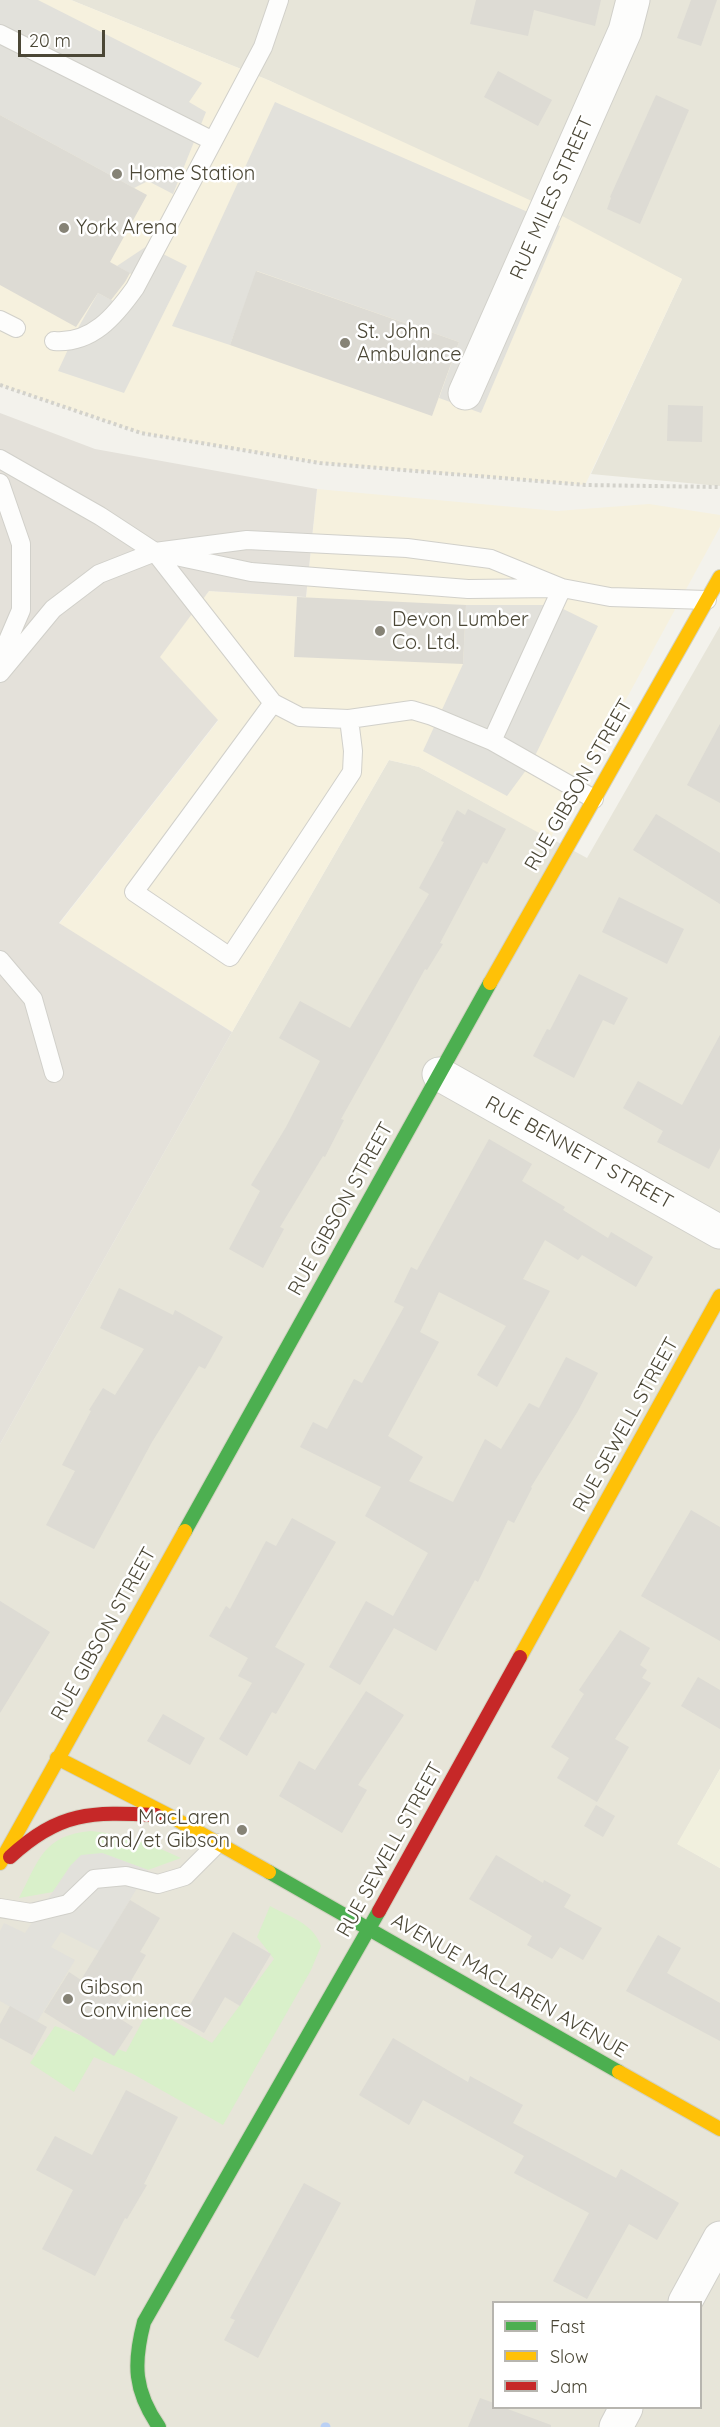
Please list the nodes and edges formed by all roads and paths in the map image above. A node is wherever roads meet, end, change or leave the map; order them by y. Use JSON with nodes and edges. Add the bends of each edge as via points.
{"nodes":[{"id":1,"x":279,"y":0,"type":"edge"},
{"id":2,"x":633,"y":0,"type":"edge"},
{"id":3,"x":0,"y":34,"type":"edge"},
{"id":4,"x":213,"y":141,"type":"junction"},
{"id":5,"x":54,"y":341,"type":"dead end"},
{"id":6,"x":0,"y":385,"type":"edge"},
{"id":7,"x":465,"y":393,"type":"dead end"},
{"id":8,"x":0,"y":459,"type":"edge"},
{"id":9,"x":0,"y":483,"type":"edge"},
{"id":10,"x":720,"y":487,"type":"edge"},
{"id":11,"x":155,"y":552,"type":"junction"},
{"id":12,"x":720,"y":577,"type":"edge"},
{"id":13,"x":562,"y":588,"type":"junction"},
{"id":14,"x":707,"y":600,"type":"junction"},
{"id":15,"x":0,"y":659,"type":"edge"},
{"id":16,"x":0,"y":673,"type":"edge"},
{"id":17,"x":273,"y":703,"type":"junction"},
{"id":18,"x":349,"y":719,"type":"junction"},
{"id":19,"x":492,"y":741,"type":"junction"},
{"id":20,"x":594,"y":799,"type":"junction"},
{"id":21,"x":0,"y":960,"type":"edge"},
{"id":22,"x":54,"y":1073,"type":"dead end"},
{"id":23,"x":439,"y":1074,"type":"junction"},
{"id":24,"x":720,"y":1232,"type":"edge"},
{"id":25,"x":720,"y":1296,"type":"edge"},
{"id":26,"x":57,"y":1758,"type":"junction"},
{"id":27,"x":170,"y":1816,"type":"junction"},
{"id":28,"x":218,"y":1843,"type":"junction"},
{"id":29,"x":0,"y":1864,"type":"edge"},
{"id":30,"x":0,"y":1908,"type":"edge"},
{"id":31,"x":369,"y":1928,"type":"junction"},
{"id":32,"x":720,"y":2129,"type":"edge"},
{"id":33,"x":720,"y":2238,"type":"edge"},
{"id":34,"x":686,"y":2301,"type":"edge"},
{"id":35,"x":626,"y":2409,"type":"edge"},
{"id":36,"x":159,"y":2427,"type":"edge"},
{"id":37,"x":616,"y":2427,"type":"edge"}],
"edges":[{"from":1,"to":4,"type":"lane","via":[[263,47]]},
{"from":2,"to":7,"type":"street","name":"RUE MILES STREET","via":[[625,30]]},
{"from":3,"to":4,"type":"lane"},
{"from":4,"to":5,"type":"lane","via":[[122,307],[84,338]]},
{"from":6,"to":10,"type":"path","via":[[141,432],[320,464],[585,484]]},
{"from":8,"to":11,"type":"lane"},
{"from":9,"to":15,"type":"lane","via":[[21,544],[21,610]]},
{"from":11,"to":13,"type":"lane","via":[[251,572],[468,589]]},
{"from":11,"to":13,"type":"lane","via":[[247,540],[407,548],[491,559]]},
{"from":11,"to":16,"type":"lane","via":[[99,574],[53,609]]},
{"from":11,"to":17,"type":"lane"},
{"from":12,"to":14,"type":"street","name":"RUE GIBSON STREET"},
{"from":13,"to":14,"type":"lane","via":[[610,597]]},
{"from":13,"to":19,"type":"lane"},
{"from":14,"to":20,"type":"street","name":"RUE GIBSON STREET"},
{"from":17,"to":18,"type":"lane","via":[[300,717]]},
{"from":17,"to":18,"type":"lane","via":[[134,892],[230,957],[352,772]]},
{"from":18,"to":19,"type":"lane","via":[[412,710]]},
{"from":19,"to":20,"type":"lane"},
{"from":20,"to":23,"type":"street","name":"RUE GIBSON STREET"},
{"from":21,"to":22,"type":"lane","via":[[33,999]]},
{"from":23,"to":24,"type":"street","name":"RUE BENNETT STREET"},
{"from":23,"to":26,"type":"street","name":"RUE GIBSON STREET"},
{"from":25,"to":31,"type":"street","name":"RUE SEWELL STREET"},
{"from":26,"to":27,"type":"street","name":"AVENUE MACLAREN AVENUE"},
{"from":26,"to":29,"type":"street","name":"RUE GIBSON STREET"},
{"from":27,"to":28,"type":"street","name":"AVENUE MACLAREN AVENUE"},
{"from":27,"to":29,"type":"street","via":[[110,1813],[75,1817],[38,1833]]},
{"from":28,"to":30,"type":"lane","via":[[185,1876],[158,1884],[126,1876],[94,1879],[68,1904],[31,1913]]},
{"from":28,"to":31,"type":"street","name":"AVENUE MACLAREN AVENUE"},
{"from":31,"to":32,"type":"street","name":"AVENUE MACLAREN AVENUE"},
{"from":31,"to":36,"type":"street","name":"RUE SEWELL STREET","via":[[144,2322],[136,2348],[136,2375],[142,2400]]},
{"from":33,"to":34,"type":"street"},
{"from":35,"to":37,"type":"street"}]}
